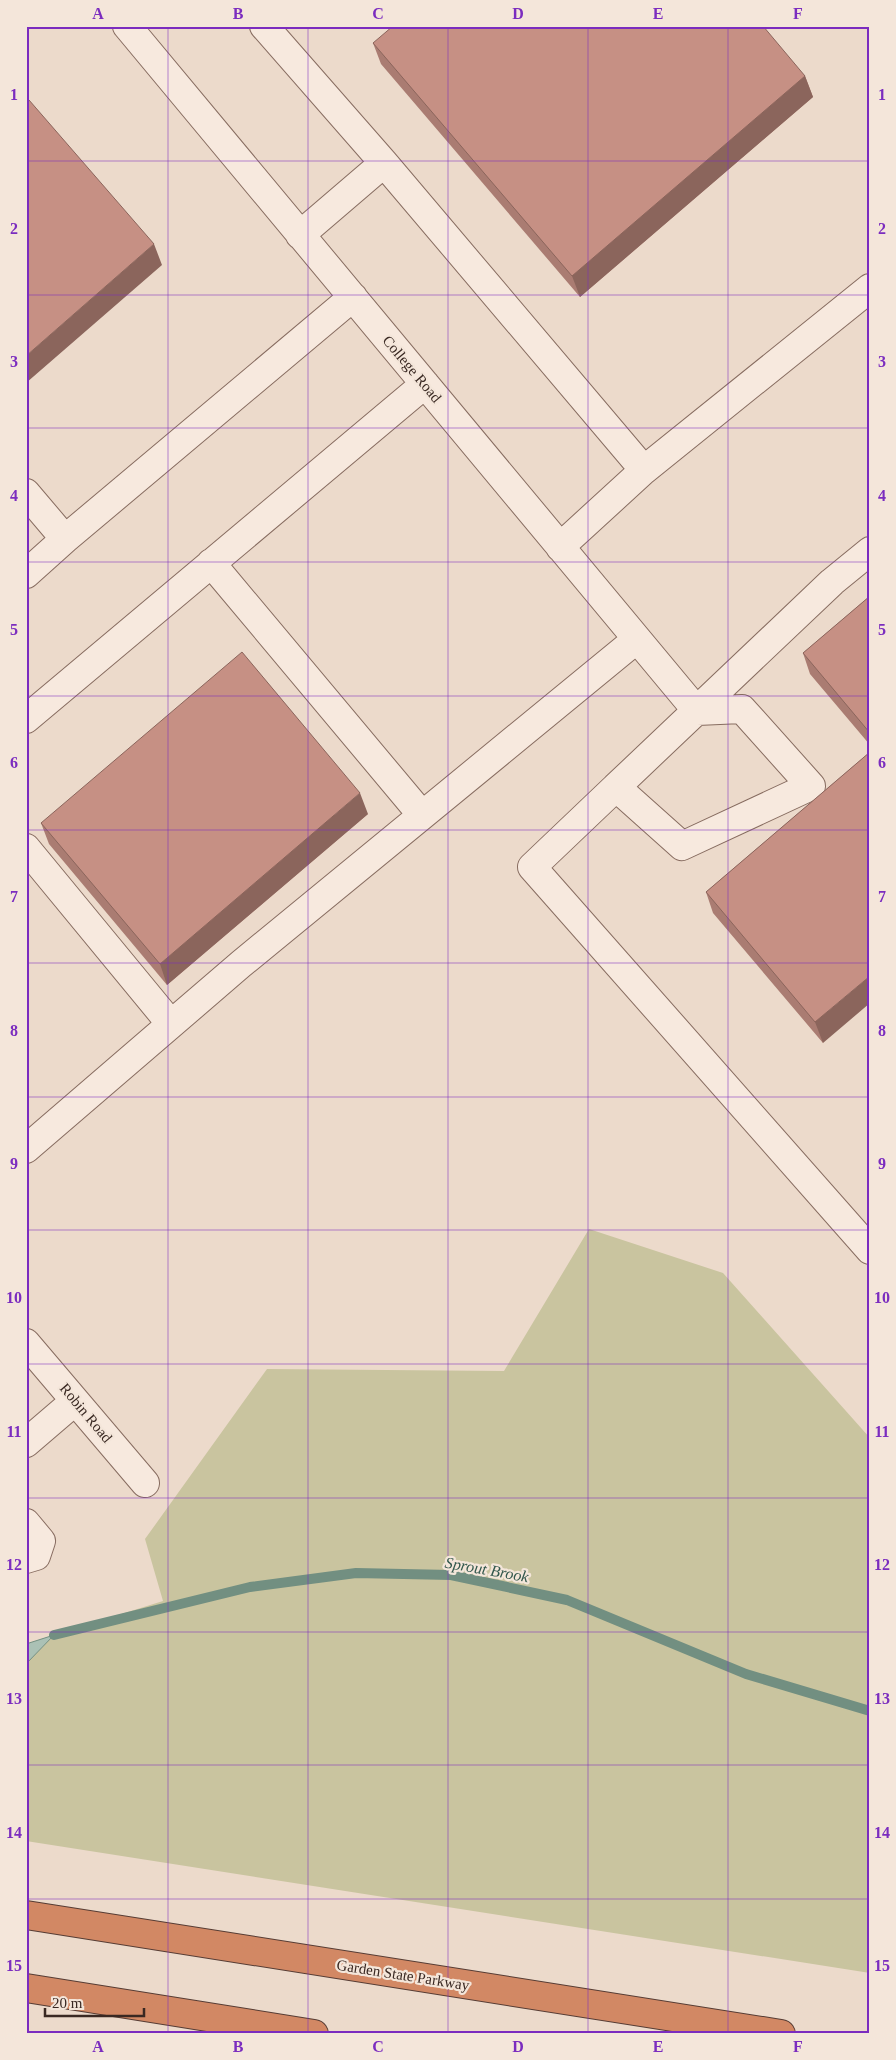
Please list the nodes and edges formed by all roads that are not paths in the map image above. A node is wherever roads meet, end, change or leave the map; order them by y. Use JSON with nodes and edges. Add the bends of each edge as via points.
{"nodes":[{"id":1,"x":127,"y":26,"type":"edge"},
{"id":2,"x":264,"y":26,"type":"edge"},
{"id":3,"x":384,"y":163,"type":"junction"},
{"id":4,"x":300,"y":235,"type":"junction"},
{"id":5,"x":870,"y":288,"type":"edge"},
{"id":6,"x":353,"y":297,"type":"junction"},
{"id":7,"x":425,"y":384,"type":"junction"},
{"id":8,"x":644,"y":470,"type":"junction"},
{"id":9,"x":26,"y":493,"type":"edge"},
{"id":10,"x":65,"y":539,"type":"junction"},
{"id":11,"x":560,"y":547,"type":"junction"},
{"id":12,"x":870,"y":550,"type":"edge"},
{"id":13,"x":211,"y":563,"type":"junction"},
{"id":14,"x":26,"y":574,"type":"edge"},
{"id":15,"x":637,"y":639,"type":"junction"},
{"id":16,"x":697,"y":711,"type":"junction"},
{"id":17,"x":26,"y":719,"type":"edge"},
{"id":18,"x":616,"y":787,"type":"junction"},
{"id":19,"x":422,"y":815,"type":"junction"},
{"id":20,"x":26,"y":848,"type":"edge"},
{"id":21,"x":171,"y":1024,"type":"junction"},
{"id":22,"x":26,"y":1149,"type":"edge"},
{"id":23,"x":870,"y":1250,"type":"edge"},
{"id":24,"x":26,"y":1344,"type":"edge"},
{"id":25,"x":75,"y":1401,"type":"junction"},
{"id":26,"x":26,"y":1443,"type":"edge"},
{"id":27,"x":145,"y":1483,"type":"dead end"},
{"id":28,"x":26,"y":1524,"type":"edge"},
{"id":29,"x":26,"y":1559,"type":"edge"},
{"id":30,"x":26,"y":1915,"type":"edge"},
{"id":31,"x":26,"y":1988,"type":"edge"},
{"id":32,"x":314,"y":2034,"type":"edge"},
{"id":33,"x":781,"y":2034,"type":"edge"}],
"edges":[{"from":1,"to":4,"type":"street","name":"College Road"},
{"from":2,"to":3,"type":"street"},
{"from":3,"to":4,"type":"street"},
{"from":3,"to":8,"type":"street"},
{"from":4,"to":6,"type":"street","name":"College Road"},
{"from":5,"to":8,"type":"street"},
{"from":6,"to":7,"type":"street","name":"College Road"},
{"from":6,"to":10,"type":"street"},
{"from":7,"to":11,"type":"street","name":"College Road"},
{"from":7,"to":13,"type":"street"},
{"from":8,"to":11,"type":"street"},
{"from":9,"to":10,"type":"street"},
{"from":10,"to":14,"type":"street"},
{"from":11,"to":15,"type":"street","name":"College Road"},
{"from":12,"to":16,"type":"street"},
{"from":13,"to":17,"type":"street"},
{"from":13,"to":19,"type":"street"},
{"from":15,"to":16,"type":"street","name":"College Road"},
{"from":15,"to":19,"type":"street"},
{"from":16,"to":18,"type":"street"},
{"from":16,"to":18,"type":"street","via":[[742,709],[811,786],[682,846]]},
{"from":18,"to":23,"type":"street","via":[[532,867]]},
{"from":19,"to":21,"type":"street"},
{"from":20,"to":21,"type":"street"},
{"from":21,"to":22,"type":"street"},
{"from":24,"to":25,"type":"street","name":"Robin Road"},
{"from":25,"to":26,"type":"street"},
{"from":25,"to":27,"type":"street","name":"Robin Road"},
{"from":28,"to":29,"type":"street","via":[[41,1541],[36,1556]]},
{"from":30,"to":33,"type":"highway","name":"Garden State Parkway"},
{"from":31,"to":32,"type":"highway"}]}
